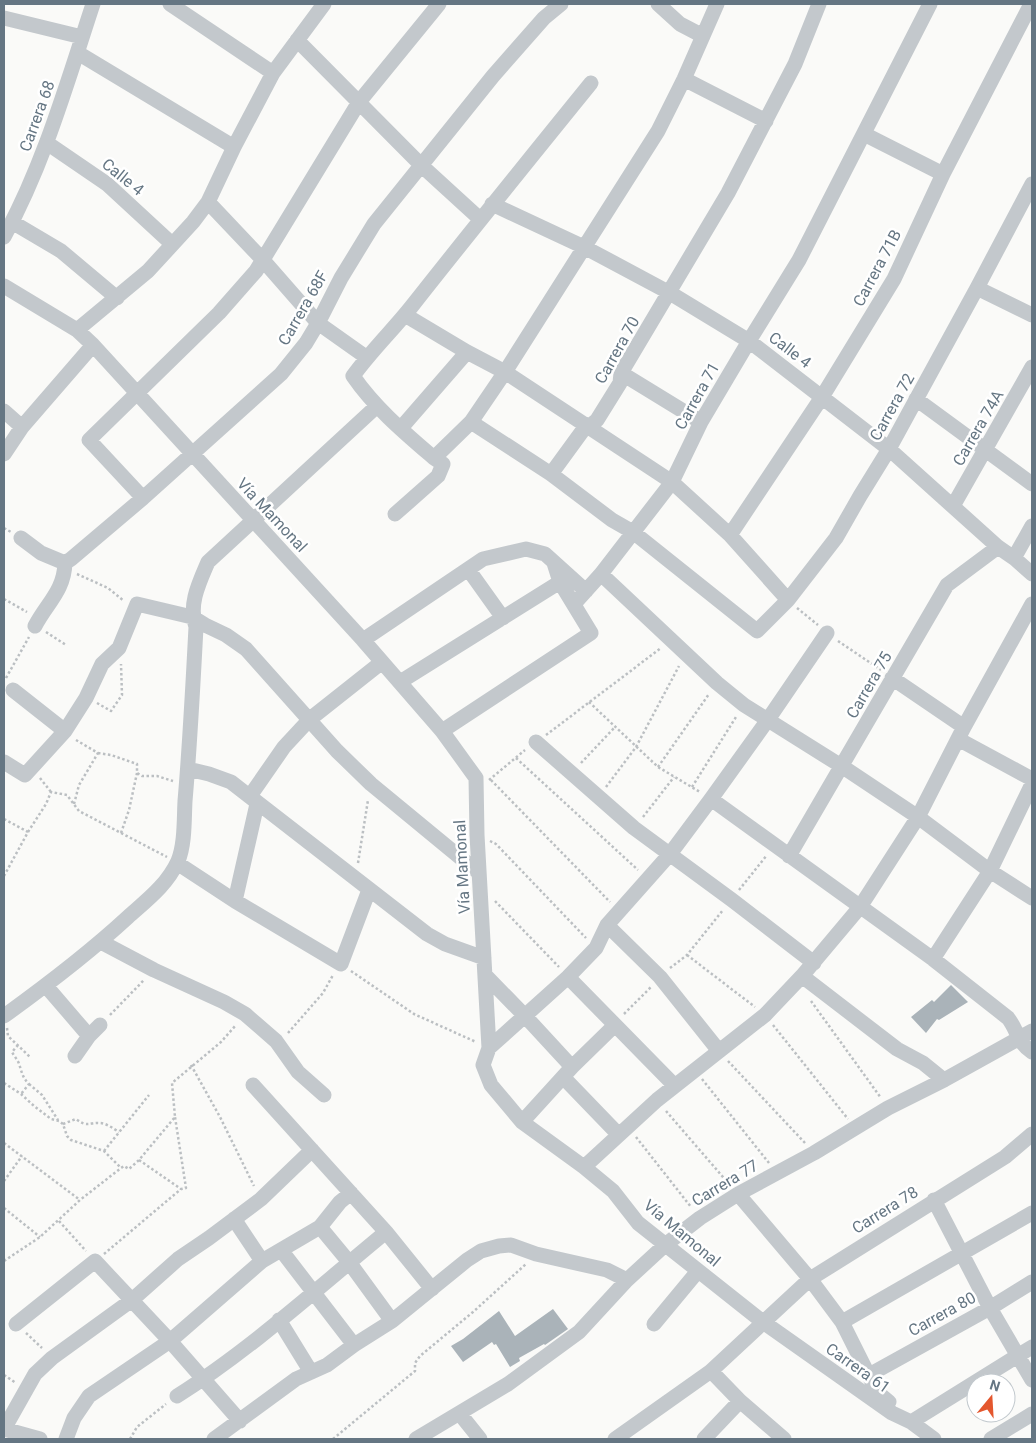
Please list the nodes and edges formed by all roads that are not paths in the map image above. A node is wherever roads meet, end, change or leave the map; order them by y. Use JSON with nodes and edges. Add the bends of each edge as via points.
{"nodes":[{"id":1,"x":93,"y":4,"type":"edge"},
{"id":2,"x":170,"y":4,"type":"edge"},
{"id":3,"x":324,"y":4,"type":"edge"},
{"id":4,"x":439,"y":4,"type":"edge"},
{"id":5,"x":561,"y":4,"type":"edge"},
{"id":6,"x":658,"y":4,"type":"edge"},
{"id":7,"x":717,"y":4,"type":"edge"},
{"id":8,"x":819,"y":4,"type":"edge"},
{"id":9,"x":930,"y":4,"type":"edge"},
{"id":10,"x":1031,"y":4,"type":"edge"},
{"id":11,"x":190,"y":9,"type":"edge"},
{"id":12,"x":4,"y":18,"type":"edge"},
{"id":13,"x":703,"y":36,"type":"junction"},
{"id":14,"x":82,"y":37,"type":"junction"},
{"id":15,"x":297,"y":40,"type":"junction"},
{"id":16,"x":78,"y":53,"type":"junction"},
{"id":17,"x":273,"y":73,"type":"junction"},
{"id":18,"x":684,"y":79,"type":"junction"},
{"id":19,"x":591,"y":83,"type":"dead end"},
{"id":20,"x":359,"y":102,"type":"junction"},
{"id":21,"x":766,"y":121,"type":"junction"},
{"id":22,"x":864,"y":134,"type":"junction"},
{"id":23,"x":47,"y":143,"type":"junction"},
{"id":24,"x":234,"y":147,"type":"junction"},
{"id":25,"x":422,"y":166,"type":"junction"},
{"id":26,"x":943,"y":174,"type":"junction"},
{"id":27,"x":1032,"y":184,"type":"edge"},
{"id":28,"x":208,"y":202,"type":"junction"},
{"id":29,"x":492,"y":204,"type":"junction"},
{"id":30,"x":480,"y":219,"type":"junction"},
{"id":31,"x":12,"y":222,"type":"junction"},
{"id":32,"x":4,"y":237,"type":"edge"},
{"id":33,"x":172,"y":244,"type":"junction"},
{"id":34,"x":584,"y":247,"type":"junction"},
{"id":35,"x":262,"y":259,"type":"junction"},
{"id":36,"x":4,"y":286,"type":"edge"},
{"id":37,"x":977,"y":288,"type":"junction"},
{"id":38,"x":670,"y":293,"type":"junction"},
{"id":39,"x":117,"y":298,"type":"junction"},
{"id":40,"x":1032,"y":314,"type":"edge"},
{"id":41,"x":405,"y":315,"type":"junction"},
{"id":42,"x":318,"y":323,"type":"junction"},
{"id":43,"x":77,"y":330,"type":"junction"},
{"id":44,"x":749,"y":341,"type":"junction"},
{"id":45,"x":93,"y":345,"type":"junction"},
{"id":46,"x":467,"y":352,"type":"junction"},
{"id":47,"x":366,"y":357,"type":"junction"},
{"id":48,"x":1032,"y":367,"type":"edge"},
{"id":49,"x":505,"y":372,"type":"junction"},
{"id":50,"x":622,"y":373,"type":"junction"},
{"id":51,"x":137,"y":394,"type":"junction"},
{"id":52,"x":822,"y":397,"type":"junction"},
{"id":53,"x":916,"y":399,"type":"junction"},
{"id":54,"x":377,"y":406,"type":"junction"},
{"id":55,"x":4,"y":411,"type":"edge"},
{"id":56,"x":471,"y":422,"type":"junction"},
{"id":57,"x":701,"y":422,"type":"junction"},
{"id":58,"x":586,"y":426,"type":"junction"},
{"id":59,"x":22,"y":427,"type":"junction"},
{"id":60,"x":401,"y":428,"type":"junction"},
{"id":61,"x":889,"y":449,"type":"junction"},
{"id":62,"x":986,"y":450,"type":"junction"},
{"id":63,"x":4,"y":454,"type":"edge"},
{"id":64,"x":191,"y":454,"type":"junction"},
{"id":65,"x":434,"y":458,"type":"junction"},
{"id":66,"x":551,"y":474,"type":"junction"},
{"id":67,"x":672,"y":482,"type":"junction"},
{"id":68,"x":1032,"y":484,"type":"edge"},
{"id":69,"x":143,"y":498,"type":"junction"},
{"id":70,"x":953,"y":506,"type":"junction"},
{"id":71,"x":395,"y":514,"type":"dead end"},
{"id":72,"x":253,"y":520,"type":"junction"},
{"id":73,"x":1032,"y":526,"type":"edge"},
{"id":74,"x":633,"y":532,"type":"junction"},
{"id":75,"x":730,"y":535,"type":"junction"},
{"id":76,"x":21,"y":538,"type":"dead end"},
{"id":77,"x":998,"y":547,"type":"junction"},
{"id":78,"x":1014,"y":558,"type":"junction"},
{"id":79,"x":554,"y":562,"type":"junction"},
{"id":80,"x":65,"y":566,"type":"junction"},
{"id":81,"x":468,"y":569,"type":"junction"},
{"id":82,"x":601,"y":574,"type":"junction"},
{"id":83,"x":1032,"y":574,"type":"edge"},
{"id":84,"x":560,"y":582,"type":"junction"},
{"id":85,"x":586,"y":591,"type":"junction"},
{"id":86,"x":788,"y":600,"type":"junction"},
{"id":87,"x":574,"y":604,"type":"junction"},
{"id":88,"x":1032,"y":604,"type":"edge"},
{"id":89,"x":192,"y":617,"type":"junction"},
{"id":90,"x":503,"y":618,"type":"junction"},
{"id":91,"x":37,"y":623,"type":"road end"},
{"id":92,"x":827,"y":633,"type":"dead end"},
{"id":93,"x":362,"y":640,"type":"junction"},
{"id":94,"x":382,"y":662,"type":"junction"},
{"id":95,"x":892,"y":678,"type":"junction"},
{"id":96,"x":400,"y":682,"type":"junction"},
{"id":97,"x":8,"y":686,"type":"edge"},
{"id":98,"x":310,"y":719,"type":"junction"},
{"id":99,"x":767,"y":720,"type":"junction"},
{"id":100,"x":442,"y":731,"type":"junction"},
{"id":101,"x":64,"y":732,"type":"junction"},
{"id":102,"x":961,"y":733,"type":"junction"},
{"id":103,"x":536,"y":742,"type":"road end"},
{"id":104,"x":4,"y":762,"type":"edge"},
{"id":105,"x":843,"y":766,"type":"junction"},
{"id":106,"x":188,"y":769,"type":"junction"},
{"id":107,"x":1032,"y":779,"type":"edge"},
{"id":108,"x":1032,"y":784,"type":"edge"},
{"id":109,"x":711,"y":799,"type":"junction"},
{"id":110,"x":253,"y":800,"type":"junction"},
{"id":111,"x":918,"y":817,"type":"junction"},
{"id":112,"x":670,"y":854,"type":"junction"},
{"id":113,"x":789,"y":856,"type":"junction"},
{"id":114,"x":177,"y":863,"type":"junction"},
{"id":115,"x":990,"y":871,"type":"junction"},
{"id":116,"x":479,"y":879,"type":"junction"},
{"id":117,"x":369,"y":890,"type":"junction"},
{"id":118,"x":1032,"y":898,"type":"edge"},
{"id":119,"x":235,"y":900,"type":"junction"},
{"id":120,"x":860,"y":907,"type":"junction"},
{"id":121,"x":607,"y":925,"type":"junction"},
{"id":122,"x":101,"y":942,"type":"junction"},
{"id":123,"x":484,"y":958,"type":"junction"},
{"id":124,"x":933,"y":959,"type":"junction"},
{"id":125,"x":814,"y":963,"type":"junction"},
{"id":126,"x":486,"y":976,"type":"junction"},
{"id":127,"x":568,"y":977,"type":"junction"},
{"id":128,"x":800,"y":979,"type":"junction"},
{"id":129,"x":46,"y":986,"type":"junction"},
{"id":130,"x":5,"y":1015,"type":"edge"},
{"id":131,"x":524,"y":1015,"type":"junction"},
{"id":132,"x":615,"y":1024,"type":"junction"},
{"id":133,"x":100,"y":1025,"type":"road end"},
{"id":134,"x":1032,"y":1031,"type":"edge"},
{"id":135,"x":89,"y":1036,"type":"junction"},
{"id":136,"x":1018,"y":1039,"type":"junction"},
{"id":137,"x":489,"y":1048,"type":"junction"},
{"id":138,"x":719,"y":1051,"type":"junction"},
{"id":139,"x":1032,"y":1052,"type":"edge"},
{"id":140,"x":75,"y":1056,"type":"dead end"},
{"id":141,"x":568,"y":1072,"type":"junction"},
{"id":142,"x":944,"y":1080,"type":"junction"},
{"id":143,"x":253,"y":1085,"type":"dead end"},
{"id":144,"x":675,"y":1086,"type":"junction"},
{"id":145,"x":324,"y":1095,"type":"dead end"},
{"id":146,"x":522,"y":1122,"type":"junction"},
{"id":147,"x":623,"y":1130,"type":"junction"},
{"id":148,"x":1030,"y":1139,"type":"edge"},
{"id":149,"x":312,"y":1150,"type":"junction"},
{"id":150,"x":584,"y":1167,"type":"junction"},
{"id":151,"x":352,"y":1193,"type":"junction"},
{"id":152,"x":738,"y":1194,"type":"junction"},
{"id":153,"x":934,"y":1200,"type":"junction"},
{"id":154,"x":1032,"y":1213,"type":"edge"},
{"id":155,"x":234,"y":1219,"type":"junction"},
{"id":156,"x":320,"y":1227,"type":"junction"},
{"id":157,"x":386,"y":1232,"type":"junction"},
{"id":158,"x":664,"y":1245,"type":"junction"},
{"id":159,"x":281,"y":1250,"type":"junction"},
{"id":160,"x":962,"y":1254,"type":"junction"},
{"id":161,"x":262,"y":1261,"type":"junction"},
{"id":162,"x":349,"y":1262,"type":"junction"},
{"id":163,"x":698,"y":1272,"type":"junction"},
{"id":164,"x":810,"y":1279,"type":"junction"},
{"id":165,"x":627,"y":1280,"type":"junction"},
{"id":166,"x":1032,"y":1282,"type":"edge"},
{"id":167,"x":432,"y":1289,"type":"junction"},
{"id":168,"x":314,"y":1291,"type":"junction"},
{"id":169,"x":132,"y":1300,"type":"junction"},
{"id":170,"x":990,"y":1308,"type":"junction"},
{"id":171,"x":279,"y":1320,"type":"junction"},
{"id":172,"x":392,"y":1321,"type":"junction"},
{"id":173,"x":763,"y":1322,"type":"junction"},
{"id":174,"x":842,"y":1322,"type":"junction"},
{"id":175,"x":16,"y":1324,"type":"road end"},
{"id":176,"x":654,"y":1324,"type":"dead end"},
{"id":177,"x":170,"y":1341,"type":"junction"},
{"id":178,"x":354,"y":1345,"type":"junction"},
{"id":179,"x":1032,"y":1347,"type":"edge"},
{"id":180,"x":1018,"y":1356,"type":"junction"},
{"id":181,"x":711,"y":1371,"type":"junction"},
{"id":182,"x":311,"y":1372,"type":"junction"},
{"id":183,"x":869,"y":1376,"type":"junction"},
{"id":184,"x":203,"y":1379,"type":"junction"},
{"id":185,"x":1032,"y":1380,"type":"edge"},
{"id":186,"x":177,"y":1396,"type":"road end"},
{"id":187,"x":740,"y":1401,"type":"junction"},
{"id":188,"x":460,"y":1414,"type":"junction"},
{"id":189,"x":1032,"y":1414,"type":"edge"},
{"id":190,"x":240,"y":1421,"type":"junction"},
{"id":191,"x":911,"y":1422,"type":"junction"},
{"id":192,"x":4,"y":1429,"type":"edge"},
{"id":193,"x":40,"y":1439,"type":"edge"},
{"id":194,"x":66,"y":1439,"type":"edge"},
{"id":195,"x":214,"y":1439,"type":"edge"},
{"id":196,"x":416,"y":1439,"type":"edge"},
{"id":197,"x":480,"y":1439,"type":"edge"},
{"id":198,"x":615,"y":1439,"type":"edge"},
{"id":199,"x":704,"y":1439,"type":"edge"},
{"id":200,"x":784,"y":1439,"type":"edge"},
{"id":201,"x":934,"y":1439,"type":"edge"},
{"id":202,"x":991,"y":1439,"type":"edge"}],
"edges":[{"from":1,"to":14,"type":"street","name":"Carrera 68"},
{"from":2,"to":11,"type":"street"},
{"from":3,"to":15,"type":"street"},
{"from":4,"to":20,"type":"street"},
{"from":5,"to":25,"type":"street","name":"Carrera 68F","via":[[544,18],[493,76]]},
{"from":6,"to":13,"type":"street","via":[[680,24]]},
{"from":7,"to":13,"type":"street"},
{"from":8,"to":21,"type":"street","name":"Carrera 70","via":[[795,64]]},
{"from":9,"to":22,"type":"street","name":"Carrera 71"},
{"from":10,"to":26,"type":"street","name":"Carrera 71B"},
{"from":11,"to":17,"type":"street"},
{"from":12,"to":14,"type":"street"},
{"from":13,"to":18,"type":"street"},
{"from":14,"to":16,"type":"street","name":"Carrera 68"},
{"from":15,"to":17,"type":"street"},
{"from":15,"to":20,"type":"street"},
{"from":16,"to":23,"type":"street","name":"Carrera 68"},
{"from":16,"to":24,"type":"street"},
{"from":17,"to":24,"type":"street"},
{"from":18,"to":21,"type":"street"},
{"from":18,"to":34,"type":"street","via":[[658,131]]},
{"from":19,"to":29,"type":"street"},
{"from":20,"to":25,"type":"street"},
{"from":20,"to":35,"type":"street"},
{"from":21,"to":38,"type":"street","name":"Carrera 70"},
{"from":22,"to":26,"type":"street"},
{"from":22,"to":44,"type":"street","name":"Carrera 71","via":[[799,260]]},
{"from":23,"to":31,"type":"street","name":"Carrera 68"},
{"from":23,"to":33,"type":"street","name":"Calle 4","via":[[107,184]]},
{"from":24,"to":28,"type":"street"},
{"from":25,"to":30,"type":"street"},
{"from":25,"to":42,"type":"street","name":"Carrera 68F","via":[[374,224]]},
{"from":26,"to":52,"type":"street","name":"Carrera 71B","via":[[894,279]]},
{"from":27,"to":37,"type":"street","name":"Carrera 72"},
{"from":28,"to":33,"type":"street"},
{"from":28,"to":35,"type":"street"},
{"from":29,"to":30,"type":"street"},
{"from":29,"to":34,"type":"street","name":"Calle 4"},
{"from":30,"to":41,"type":"street"},
{"from":31,"to":32,"type":"street","name":"Carrera 68"},
{"from":31,"to":39,"type":"street","via":[[61,251]]},
{"from":33,"to":39,"type":"street"},
{"from":34,"to":38,"type":"street","name":"Calle 4"},
{"from":34,"to":49,"type":"street"},
{"from":35,"to":42,"type":"street"},
{"from":35,"to":51,"type":"street","via":[[246,284],[220,313]]},
{"from":36,"to":43,"type":"street","name":"Vía Mamonal"},
{"from":37,"to":40,"type":"street"},
{"from":37,"to":53,"type":"street","name":"Carrera 72"},
{"from":38,"to":44,"type":"street","name":"Calle 4"},
{"from":38,"to":50,"type":"street","name":"Carrera 70"},
{"from":39,"to":43,"type":"street"},
{"from":41,"to":46,"type":"street"},
{"from":41,"to":47,"type":"street"},
{"from":42,"to":47,"type":"street"},
{"from":42,"to":64,"type":"street","name":"Carrera 68F","via":[[281,374]]},
{"from":43,"to":45,"type":"street","name":"Vía Mamonal"},
{"from":44,"to":52,"type":"street","name":"Calle 4"},
{"from":44,"to":57,"type":"street","name":"Carrera 71"},
{"from":45,"to":51,"type":"street","name":"Vía Mamonal"},
{"from":45,"to":59,"type":"street"},
{"from":46,"to":49,"type":"street"},
{"from":46,"to":60,"type":"street"},
{"from":47,"to":54,"type":"street","via":[[353,376]]},
{"from":48,"to":62,"type":"street","name":"Carrera 74A"},
{"from":49,"to":56,"type":"street"},
{"from":49,"to":58,"type":"street"},
{"from":50,"to":57,"type":"street"},
{"from":50,"to":58,"type":"street","name":"Carrera 70","via":[[620,383],[597,420]]},
{"from":51,"to":64,"type":"street","name":"Vía Mamonal"},
{"from":51,"to":69,"type":"street","via":[[89,440]]},
{"from":52,"to":61,"type":"street","name":"Calle 4"},
{"from":52,"to":75,"type":"street","name":"Carrera 71B"},
{"from":53,"to":61,"type":"street","name":"Carrera 72"},
{"from":53,"to":62,"type":"street"},
{"from":54,"to":60,"type":"street"},
{"from":54,"to":72,"type":"street"},
{"from":55,"to":59,"type":"street"},
{"from":56,"to":65,"type":"street"},
{"from":56,"to":66,"type":"street"},
{"from":57,"to":67,"type":"street","name":"Carrera 71"},
{"from":58,"to":66,"type":"street","name":"Carrera 70"},
{"from":58,"to":67,"type":"street"},
{"from":59,"to":63,"type":"street"},
{"from":60,"to":65,"type":"street"},
{"from":61,"to":70,"type":"street","name":"Calle 4"},
{"from":61,"to":86,"type":"street","name":"Carrera 72","via":[[836,538]]},
{"from":62,"to":68,"type":"street"},
{"from":62,"to":70,"type":"street","name":"Carrera 74A"},
{"from":64,"to":69,"type":"street","name":"Carrera 68F"},
{"from":64,"to":72,"type":"street","name":"Vía Mamonal"},
{"from":65,"to":71,"type":"street","via":[[443,464],[438,476]]},
{"from":66,"to":74,"type":"street"},
{"from":67,"to":74,"type":"street","name":"Carrera 71"},
{"from":67,"to":75,"type":"street"},
{"from":69,"to":80,"type":"street","name":"Carrera 68F"},
{"from":70,"to":77,"type":"street","name":"Calle 4"},
{"from":72,"to":89,"type":"street","via":[[208,562],[198,585]]},
{"from":72,"to":93,"type":"street","name":"Vía Mamonal"},
{"from":73,"to":78,"type":"street"},
{"from":74,"to":82,"type":"street","name":"Carrera 71"},
{"from":74,"to":86,"type":"street","name":"Carrera 72","via":[[757,631]]},
{"from":75,"to":86,"type":"street"},
{"from":76,"to":80,"type":"street"},
{"from":77,"to":78,"type":"street","name":"Calle 4"},
{"from":77,"to":95,"type":"street","name":"Carrera 75","via":[[947,585]]},
{"from":78,"to":83,"type":"street","name":"Calle 4"},
{"from":79,"to":81,"type":"street","via":[[545,554],[526,549],[483,559]]},
{"from":79,"to":84,"type":"street"},
{"from":79,"to":85,"type":"street"},
{"from":80,"to":91,"type":"street","via":[[60,586]]},
{"from":81,"to":90,"type":"street"},
{"from":81,"to":93,"type":"street"},
{"from":82,"to":85,"type":"street","name":"Carrera 71"},
{"from":82,"to":99,"type":"street","via":[[717,683]]},
{"from":84,"to":87,"type":"street"},
{"from":84,"to":90,"type":"street"},
{"from":85,"to":87,"type":"street","name":"Carrera 71"},
{"from":87,"to":100,"type":"street","via":[[591,633]]},
{"from":88,"to":102,"type":"street"},
{"from":89,"to":98,"type":"street","via":[[246,649]]},
{"from":89,"to":101,"type":"street","via":[[138,604],[119,648],[102,664],[86,698]]},
{"from":89,"to":106,"type":"street","via":[[196,627]]},
{"from":90,"to":96,"type":"street"},
{"from":92,"to":99,"type":"street"},
{"from":93,"to":94,"type":"street","name":"Vía Mamonal"},
{"from":94,"to":96,"type":"street","name":"Vía Mamonal"},
{"from":94,"to":98,"type":"street"},
{"from":95,"to":102,"type":"street"},
{"from":95,"to":105,"type":"street","name":"Carrera 75"},
{"from":96,"to":100,"type":"street","name":"Vía Mamonal"},
{"from":97,"to":101,"type":"street"},
{"from":98,"to":110,"type":"street","via":[[284,747]]},
{"from":98,"to":116,"type":"street","via":[[371,784]]},
{"from":99,"to":105,"type":"street"},
{"from":99,"to":109,"type":"street"},
{"from":100,"to":116,"type":"street","name":"Vía Mamonal","via":[[483,779],[477,835]]},
{"from":101,"to":104,"type":"street","via":[[25,775]]},
{"from":102,"to":107,"type":"street"},
{"from":102,"to":111,"type":"street"},
{"from":103,"to":112,"type":"street","via":[[634,828]]},
{"from":105,"to":111,"type":"street"},
{"from":105,"to":113,"type":"street","name":"Carrera 75"},
{"from":106,"to":110,"type":"street","via":[[226,780]]},
{"from":106,"to":114,"type":"street"},
{"from":108,"to":115,"type":"street"},
{"from":109,"to":112,"type":"street"},
{"from":109,"to":113,"type":"street"},
{"from":110,"to":117,"type":"street"},
{"from":110,"to":119,"type":"street"},
{"from":111,"to":115,"type":"street"},
{"from":111,"to":120,"type":"street"},
{"from":112,"to":121,"type":"street"},
{"from":112,"to":125,"type":"street"},
{"from":113,"to":120,"type":"street"},
{"from":114,"to":119,"type":"street"},
{"from":114,"to":122,"type":"street","via":[[155,893]]},
{"from":115,"to":118,"type":"street"},
{"from":115,"to":124,"type":"street"},
{"from":116,"to":123,"type":"street","name":"Vía Mamonal"},
{"from":117,"to":119,"type":"street","via":[[339,963]]},
{"from":117,"to":123,"type":"street","via":[[427,934]]},
{"from":120,"to":124,"type":"street"},
{"from":120,"to":125,"type":"street"},
{"from":121,"to":127,"type":"street","via":[[596,948]]},
{"from":121,"to":138,"type":"street","via":[[660,977]]},
{"from":122,"to":129,"type":"street"},
{"from":122,"to":145,"type":"street","via":[[245,1014],[278,1044],[298,1072]]},
{"from":123,"to":126,"type":"street","name":"Vía Mamonal"},
{"from":124,"to":136,"type":"street","via":[[1008,1018]]},
{"from":125,"to":128,"type":"street"},
{"from":126,"to":131,"type":"street"},
{"from":126,"to":137,"type":"street","name":"Vía Mamonal"},
{"from":127,"to":131,"type":"street"},
{"from":127,"to":132,"type":"street"},
{"from":128,"to":138,"type":"street","via":[[765,1015]]},
{"from":128,"to":142,"type":"street"},
{"from":129,"to":130,"type":"street"},
{"from":129,"to":135,"type":"street"},
{"from":131,"to":137,"type":"street"},
{"from":131,"to":141,"type":"street"},
{"from":132,"to":141,"type":"street"},
{"from":132,"to":144,"type":"street"},
{"from":133,"to":135,"type":"street"},
{"from":134,"to":136,"type":"street","name":"Carrera 77"},
{"from":135,"to":140,"type":"street"},
{"from":136,"to":139,"type":"street"},
{"from":136,"to":142,"type":"street","name":"Carrera 77"},
{"from":137,"to":146,"type":"street","name":"Vía Mamonal","via":[[482,1064],[491,1085]]},
{"from":138,"to":144,"type":"street"},
{"from":141,"to":146,"type":"street"},
{"from":141,"to":147,"type":"street"},
{"from":142,"to":152,"type":"street","name":"Carrera 77","via":[[888,1108]]},
{"from":143,"to":149,"type":"street"},
{"from":144,"to":147,"type":"street"},
{"from":146,"to":150,"type":"street","name":"Vía Mamonal"},
{"from":147,"to":150,"type":"street"},
{"from":148,"to":153,"type":"street","name":"Carrera 78"},
{"from":149,"to":151,"type":"street"},
{"from":149,"to":155,"type":"street"},
{"from":150,"to":158,"type":"street","name":"Vía Mamonal","via":[[613,1191],[638,1223]]},
{"from":151,"to":156,"type":"street","via":[[340,1202]]},
{"from":151,"to":157,"type":"street"},
{"from":152,"to":158,"type":"street","name":"Carrera 77"},
{"from":152,"to":164,"type":"street"},
{"from":153,"to":160,"type":"street"},
{"from":153,"to":164,"type":"street","name":"Carrera 78"},
{"from":154,"to":160,"type":"street"},
{"from":155,"to":161,"type":"street"},
{"from":155,"to":169,"type":"street","via":[[178,1259]]},
{"from":156,"to":159,"type":"street"},
{"from":156,"to":162,"type":"street"},
{"from":157,"to":162,"type":"street"},
{"from":157,"to":167,"type":"street"},
{"from":158,"to":163,"type":"street","name":"Vía Mamonal"},
{"from":158,"to":165,"type":"street","name":"Carrera 77"},
{"from":159,"to":161,"type":"street"},
{"from":159,"to":168,"type":"street"},
{"from":160,"to":170,"type":"street"},
{"from":160,"to":174,"type":"street"},
{"from":161,"to":177,"type":"street"},
{"from":162,"to":168,"type":"street"},
{"from":162,"to":172,"type":"street"},
{"from":163,"to":173,"type":"street","name":"Vía Mamonal"},
{"from":163,"to":176,"type":"street"},
{"from":164,"to":173,"type":"street","name":"Carrera 78"},
{"from":164,"to":174,"type":"street"},
{"from":165,"to":167,"type":"street","via":[[607,1270],[511,1245],[481,1252]]},
{"from":165,"to":188,"type":"street","name":"Carrera 77","via":[[579,1332],[508,1384]]},
{"from":166,"to":170,"type":"street","name":"Carrera 80"},
{"from":167,"to":172,"type":"street"},
{"from":168,"to":171,"type":"street"},
{"from":168,"to":178,"type":"street"},
{"from":169,"to":175,"type":"street","via":[[95,1261]]},
{"from":169,"to":177,"type":"street"},
{"from":169,"to":192,"type":"street","via":[[35,1374]]},
{"from":170,"to":180,"type":"street"},
{"from":170,"to":183,"type":"street","name":"Carrera 80"},
{"from":171,"to":182,"type":"street"},
{"from":171,"to":184,"type":"street"},
{"from":172,"to":178,"type":"street"},
{"from":173,"to":181,"type":"street"},
{"from":173,"to":191,"type":"street","name":"Carrera 61","via":[[892,1413]]},
{"from":174,"to":183,"type":"street"},
{"from":177,"to":184,"type":"street"},
{"from":177,"to":194,"type":"street","via":[[89,1396],[74,1418]]},
{"from":178,"to":182,"type":"street"},
{"from":179,"to":180,"type":"street"},
{"from":180,"to":185,"type":"street"},
{"from":180,"to":191,"type":"street"},
{"from":181,"to":187,"type":"street"},
{"from":181,"to":198,"type":"street"},
{"from":182,"to":190,"type":"street","via":[[296,1379]]},
{"from":183,"to":191,"type":"street","via":[[877,1392]]},
{"from":184,"to":186,"type":"street"},
{"from":184,"to":190,"type":"street"},
{"from":187,"to":199,"type":"street"},
{"from":187,"to":200,"type":"street"},
{"from":188,"to":196,"type":"street","name":"Carrera 77"},
{"from":188,"to":197,"type":"street"},
{"from":189,"to":202,"type":"street"},
{"from":190,"to":195,"type":"street"},
{"from":191,"to":201,"type":"street","name":"Carrera 61"},
{"from":192,"to":193,"type":"street"}]}
